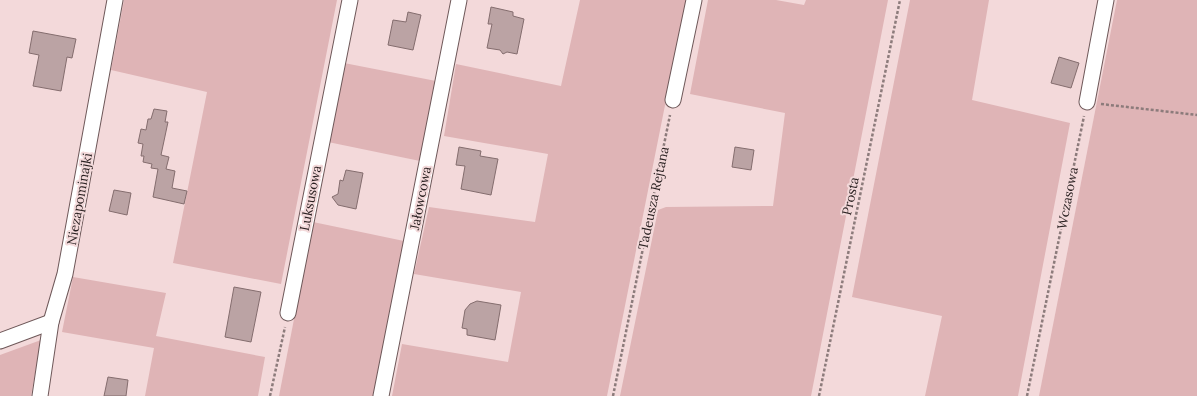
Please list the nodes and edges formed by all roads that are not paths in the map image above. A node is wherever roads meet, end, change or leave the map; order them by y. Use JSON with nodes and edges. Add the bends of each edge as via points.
{"nodes":[{"id":1,"x":115,"y":0,"type":"edge"},
{"id":2,"x":350,"y":0,"type":"edge"},
{"id":3,"x":460,"y":0,"type":"edge"},
{"id":4,"x":694,"y":0,"type":"edge"},
{"id":5,"x":1106,"y":0,"type":"edge"},
{"id":6,"x":673,"y":100,"type":"road end"},
{"id":7,"x":1087,"y":102,"type":"road end"},
{"id":8,"x":288,"y":313,"type":"road end"},
{"id":9,"x":51,"y":322,"type":"junction"},
{"id":10,"x":0,"y":341,"type":"edge"},
{"id":11,"x":40,"y":396,"type":"edge"},
{"id":12,"x":381,"y":396,"type":"edge"}],
"edges":[{"from":1,"to":9,"type":"street","name":"Niezapominajki","via":[[65,274]]},
{"from":2,"to":8,"type":"street","name":"Luksusowa"},
{"from":3,"to":12,"type":"street","name":"Jałowcowa"},
{"from":4,"to":6,"type":"street"},
{"from":5,"to":7,"type":"street"},
{"from":9,"to":10,"type":"street"},
{"from":9,"to":11,"type":"street","name":"Niezapominajki"}]}
